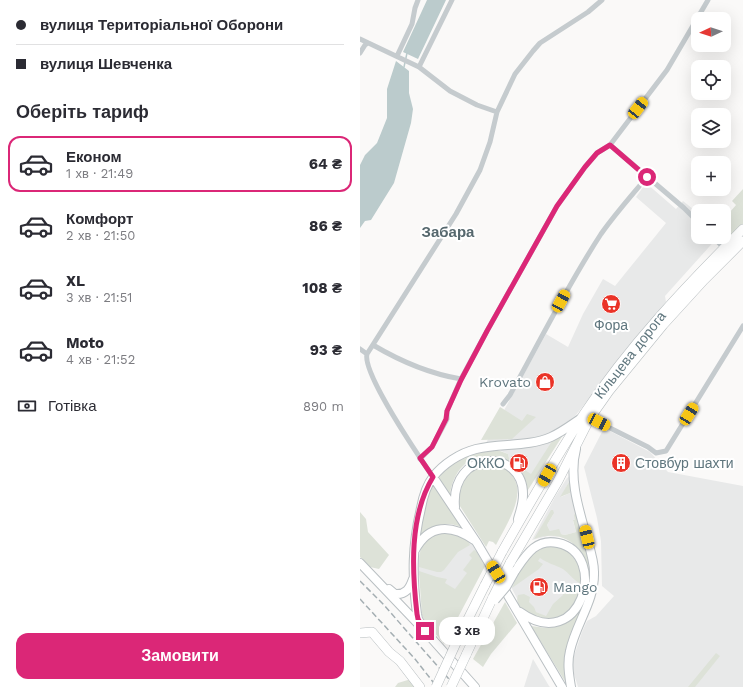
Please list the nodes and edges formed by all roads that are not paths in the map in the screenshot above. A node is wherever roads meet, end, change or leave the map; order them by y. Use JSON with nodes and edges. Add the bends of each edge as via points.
{"nodes":[{"id":1,"x":418,"y":0,"type":"edge"},
{"id":2,"x":452,"y":0,"type":"edge"},
{"id":3,"x":602,"y":0,"type":"edge"},
{"id":4,"x":708,"y":0,"type":"edge"},
{"id":5,"x":360,"y":39,"type":"edge"},
{"id":6,"x":368,"y":43,"type":"junction"},
{"id":7,"x":360,"y":53,"type":"edge"},
{"id":8,"x":397,"y":56,"type":"junction"},
{"id":9,"x":419,"y":67,"type":"junction"},
{"id":10,"x":497,"y":112,"type":"junction"},
{"id":11,"x":610,"y":145,"type":"junction"},
{"id":12,"x":647,"y":177,"type":"junction"},
{"id":13,"x":691,"y":215,"type":"edge"},
{"id":14,"x":743,"y":229,"type":"edge"},
{"id":15,"x":743,"y":241,"type":"edge"},
{"id":16,"x":720,"y":244,"type":"edge"},
{"id":17,"x":724,"y":248,"type":"junction"},
{"id":18,"x":743,"y":326,"type":"edge"},
{"id":19,"x":373,"y":345,"type":"junction"},
{"id":20,"x":360,"y":349,"type":"edge"},
{"id":21,"x":367,"y":354,"type":"junction"},
{"id":22,"x":461,"y":380,"type":"junction"},
{"id":23,"x":503,"y":404,"type":"dead end"},
{"id":24,"x":586,"y":418,"type":"junction"},
{"id":25,"x":579,"y":438,"type":"junction"},
{"id":26,"x":420,"y":458,"type":"junction"},
{"id":27,"x":433,"y":477,"type":"junction"},
{"id":28,"x":455,"y":508,"type":"junction"},
{"id":29,"x":515,"y":529,"type":"junction"},
{"id":30,"x":478,"y":543,"type":"junction"},
{"id":31,"x":413,"y":554,"type":"junction"},
{"id":32,"x":360,"y":564,"type":"edge"},
{"id":33,"x":513,"y":567,"type":"junction"},
{"id":34,"x":372,"y":574,"type":"junction"},
{"id":35,"x":413,"y":579,"type":"junction"},
{"id":36,"x":517,"y":610,"type":"junction"},
{"id":37,"x":425,"y":631,"type":"junction"},
{"id":38,"x":360,"y":633,"type":"edge"},
{"id":39,"x":420,"y":687,"type":"edge"},
{"id":40,"x":436,"y":687,"type":"edge"},
{"id":41,"x":451,"y":687,"type":"edge"},
{"id":42,"x":475,"y":687,"type":"edge"},
{"id":43,"x":562,"y":687,"type":"edge"},
{"id":44,"x":571,"y":687,"type":"edge"}],
"edges":[{"from":1,"to":8,"type":"street","via":[[412,24]]},
{"from":2,"to":9,"type":"street"},
{"from":3,"to":10,"type":"street","via":[[533,50],[514,74]]},
{"from":4,"to":11,"type":"street","via":[[667,70]]},
{"from":5,"to":6,"type":"street"},
{"from":6,"to":7,"type":"street"},
{"from":6,"to":8,"type":"street"},
{"from":8,"to":9,"type":"street"},
{"from":9,"to":10,"type":"street","via":[[450,92]]},
{"from":10,"to":19,"type":"street","via":[[480,170],[456,214]]},
{"from":11,"to":12,"type":"street"},
{"from":11,"to":22,"type":"street","via":[[597,153],[560,202]]},
{"from":12,"to":13,"type":"street"},
{"from":12,"to":23,"type":"street","via":[[589,253]]},
{"from":14,"to":17,"type":"highway","name":"Кільцева дорога"},
{"from":15,"to":24,"type":"highway","name":"Кільцева дорога","via":[[663,325]]},
{"from":16,"to":17,"type":"street"},
{"from":17,"to":24,"type":"highway","name":"Кільцева дорога","via":[[664,311],[630,352]]},
{"from":18,"to":24,"type":"street","via":[[666,451],[656,453]]},
{"from":19,"to":21,"type":"street"},
{"from":19,"to":22,"type":"street","via":[[415,366]]},
{"from":20,"to":21,"type":"street"},
{"from":21,"to":26,"type":"street","via":[[367,365],[378,390]]},
{"from":22,"to":26,"type":"street","via":[[432,447]]},
{"from":24,"to":25,"type":"highway","name":"Кільцева дорога"},
{"from":24,"to":27,"type":"main road","via":[[543,440],[470,451],[440,469]]},
{"from":24,"to":29,"type":"highway","name":"Кільцева дорога"},
{"from":25,"to":33,"type":"highway","name":"Кільцева дорога"},
{"from":25,"to":44,"type":"main road","via":[[574,456],[574,479],[594,572],[590,602],[570,651],[568,663]]},
{"from":26,"to":27,"type":"street"},
{"from":27,"to":28,"type":"main road"},
{"from":27,"to":31,"type":"main road","via":[[422,502]]},
{"from":28,"to":29,"type":"main road","via":[[455,490],[465,472],[481,462],[499,462],[515,472],[522,486],[521,509]]},
{"from":28,"to":30,"type":"main road"},
{"from":29,"to":40,"type":"highway","name":"Кільцева дорога","bridge":true},
{"from":30,"to":31,"type":"main road","via":[[466,534],[442,529],[423,538]]},
{"from":30,"to":36,"type":"main road"},
{"from":31,"to":35,"type":"main road"},
{"from":32,"to":34,"type":"main road"},
{"from":33,"to":36,"type":"main road","via":[[531,549],[543,543],[557,543],[577,554],[582,562],[585,578],[583,595],[578,606],[561,620],[546,624],[530,619]]},
{"from":33,"to":41,"type":"highway","name":"Кільцева дорога","bridge":true,"via":[[492,601]]},
{"from":34,"to":35,"type":"main road","via":[[397,594],[406,592]]},
{"from":34,"to":37,"type":"main road"},
{"from":35,"to":37,"type":"main road","via":[[418,619]]},
{"from":36,"to":43,"type":"main road"},
{"from":37,"to":42,"type":"main road"},
{"from":38,"to":39,"type":"highway","via":[[372,632],[400,661]]}]}
